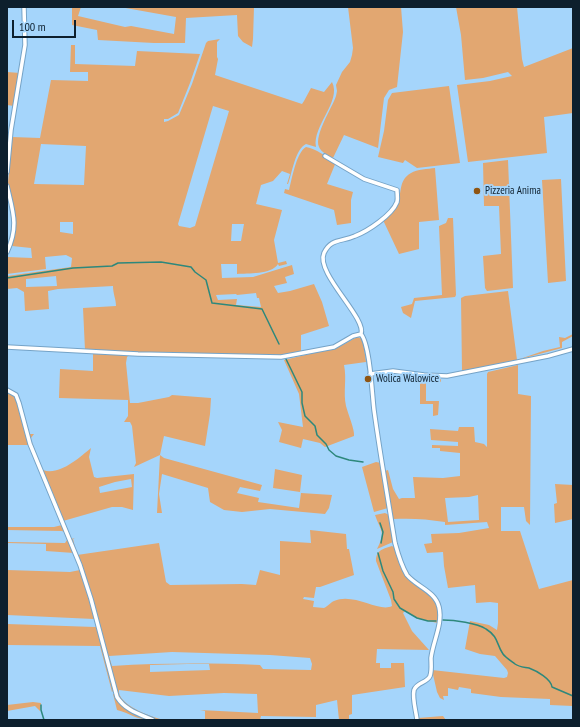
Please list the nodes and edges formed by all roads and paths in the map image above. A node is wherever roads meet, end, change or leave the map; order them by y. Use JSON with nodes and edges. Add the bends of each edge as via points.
{"nodes":[{"id":1,"x":24,"y":7,"type":"edge"},
{"id":2,"x":325,"y":156,"type":"dead end"},
{"id":3,"x":7,"y":172,"type":"edge"},
{"id":4,"x":7,"y":186,"type":"edge"},
{"id":5,"x":7,"y":252,"type":"edge"},
{"id":6,"x":361,"y":334,"type":"junction"},
{"id":7,"x":7,"y":347,"type":"edge"},
{"id":8,"x":573,"y":349,"type":"edge"},
{"id":9,"x":370,"y":374,"type":"junction"},
{"id":10,"x":7,"y":390,"type":"edge"},
{"id":11,"x":153,"y":720,"type":"edge"},
{"id":12,"x":417,"y":720,"type":"edge"}],
"edges":[{"from":1,"to":3,"type":"street","via":[[25,46]]},
{"from":2,"to":6,"type":"street","via":[[364,179],[397,190],[397,201],[393,209],[367,230],[331,243],[323,255],[323,262],[338,291],[358,320]]},
{"from":4,"to":5,"type":"street","via":[[14,220]]},
{"from":6,"to":7,"type":"street","via":[[334,347],[281,357],[138,354]]},
{"from":6,"to":9,"type":"street"},
{"from":8,"to":9,"type":"street","via":[[447,376],[393,371]]},
{"from":9,"to":12,"type":"street","via":[[395,543],[407,574],[434,597],[440,610],[430,675],[427,680],[417,685],[414,692]]},
{"from":10,"to":11,"type":"street","via":[[16,395],[20,403],[30,444],[80,565],[92,599],[116,697],[127,708]]}]}
